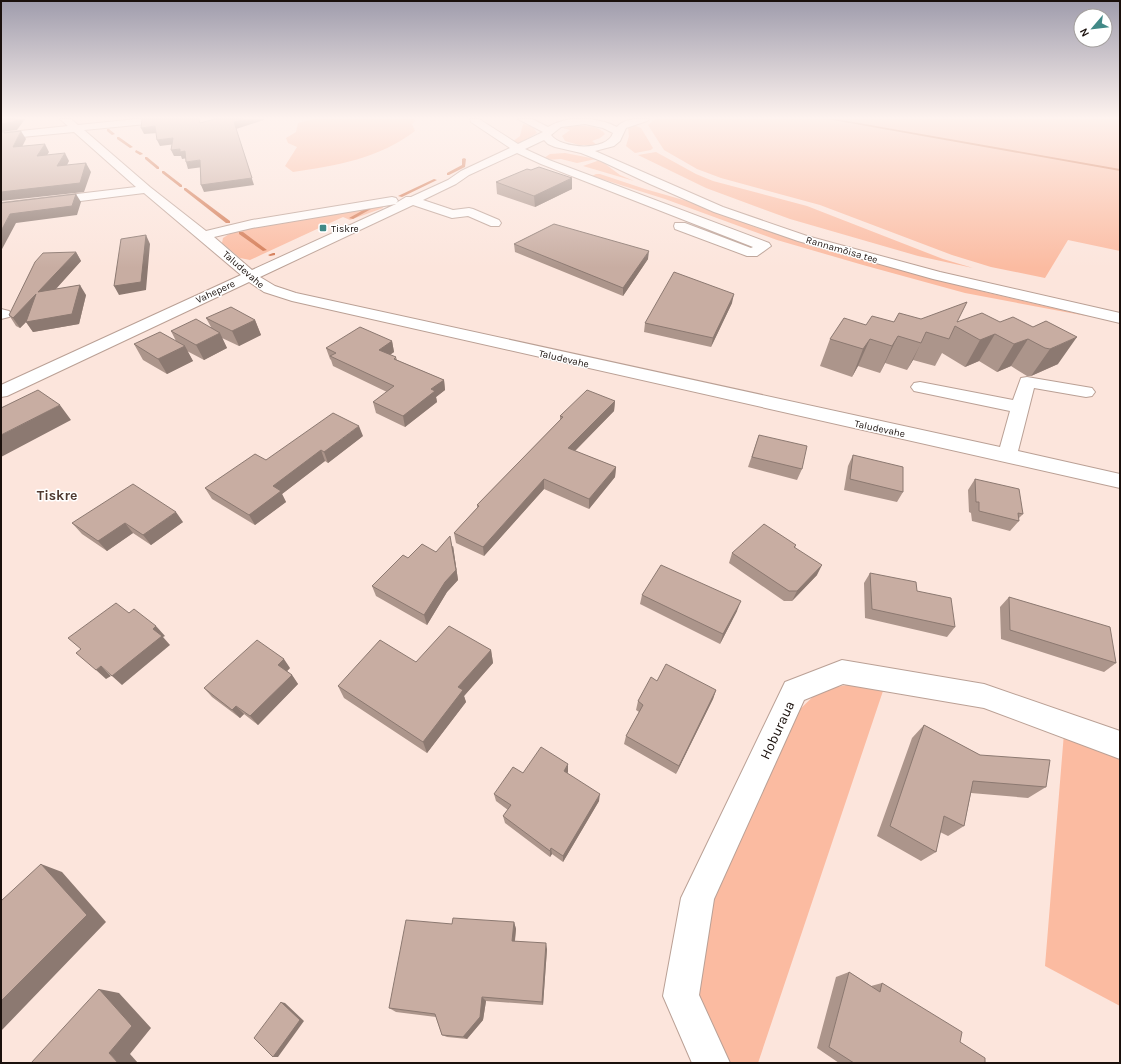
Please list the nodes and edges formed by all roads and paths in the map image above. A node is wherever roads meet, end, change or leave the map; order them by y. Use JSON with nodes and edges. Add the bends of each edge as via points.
{"nodes":[{"id":1,"x":123,"y":169,"type":"edge"},
{"id":2,"x":480,"y":169,"type":"edge"},
{"id":3,"x":561,"y":169,"type":"edge"},
{"id":4,"x":626,"y":169,"type":"edge"},
{"id":5,"x":654,"y":169,"type":"edge"},
{"id":6,"x":146,"y":189,"type":"junction"},
{"id":7,"x":414,"y":198,"type":"junction"},
{"id":8,"x":20,"y":204,"type":"junction"},
{"id":9,"x":1,"y":207,"type":"edge"},
{"id":10,"x":1,"y":218,"type":"edge"},
{"id":11,"x":495,"y":223,"type":"dead end"},
{"id":12,"x":680,"y":226,"type":"dead end"},
{"id":13,"x":204,"y":236,"type":"junction"},
{"id":14,"x":249,"y":275,"type":"junction"},
{"id":15,"x":1120,"y":308,"type":"edge"},
{"id":16,"x":1120,"y":318,"type":"edge"},
{"id":17,"x":920,"y":387,"type":"dead end"},
{"id":18,"x":1,"y":392,"type":"edge"},
{"id":19,"x":1086,"y":392,"type":"dead end"},
{"id":20,"x":1020,"y":407,"type":"junction"},
{"id":21,"x":1007,"y":456,"type":"junction"},
{"id":22,"x":1120,"y":481,"type":"edge"},
{"id":23,"x":1120,"y":745,"type":"edge"},
{"id":24,"x":711,"y":1063,"type":"edge"}],
"edges":[{"from":1,"to":6,"type":"street","name":"Taludevahe"},
{"from":2,"to":7,"type":"street","name":"Vahepere"},
{"from":3,"to":12,"type":"street","via":[[764,246],[752,253]]},
{"from":4,"to":16,"type":"street","name":"Rannamõisa tee","via":[[721,210],[838,249]]},
{"from":5,"to":15,"type":"street","name":"Rannamõisa tee","via":[[757,213],[817,233]]},
{"from":6,"to":8,"type":"street"},
{"from":6,"to":13,"type":"street","name":"Taludevahe"},
{"from":7,"to":11,"type":"street","via":[[452,214],[469,212]]},
{"from":7,"to":13,"type":"street","via":[[252,224]]},
{"from":7,"to":14,"type":"street","name":"Vahepere"},
{"from":8,"to":9,"type":"street"},
{"from":8,"to":10,"type":"street","via":[[18,210],[8,217]]},
{"from":13,"to":14,"type":"street","name":"Taludevahe"},
{"from":14,"to":18,"type":"street","name":"Vahepere"},
{"from":14,"to":21,"type":"street","name":"Taludevahe","via":[[266,289],[292,297]]},
{"from":17,"to":20,"type":"street"},
{"from":19,"to":20,"type":"street","via":[[1027,382]]},
{"from":20,"to":21,"type":"street"},
{"from":21,"to":22,"type":"street","name":"Taludevahe"},
{"from":23,"to":24,"type":"street","name":"Hoburaua","via":[[976,694],[842,672],[794,691],[698,898],[681,996]]}]}
